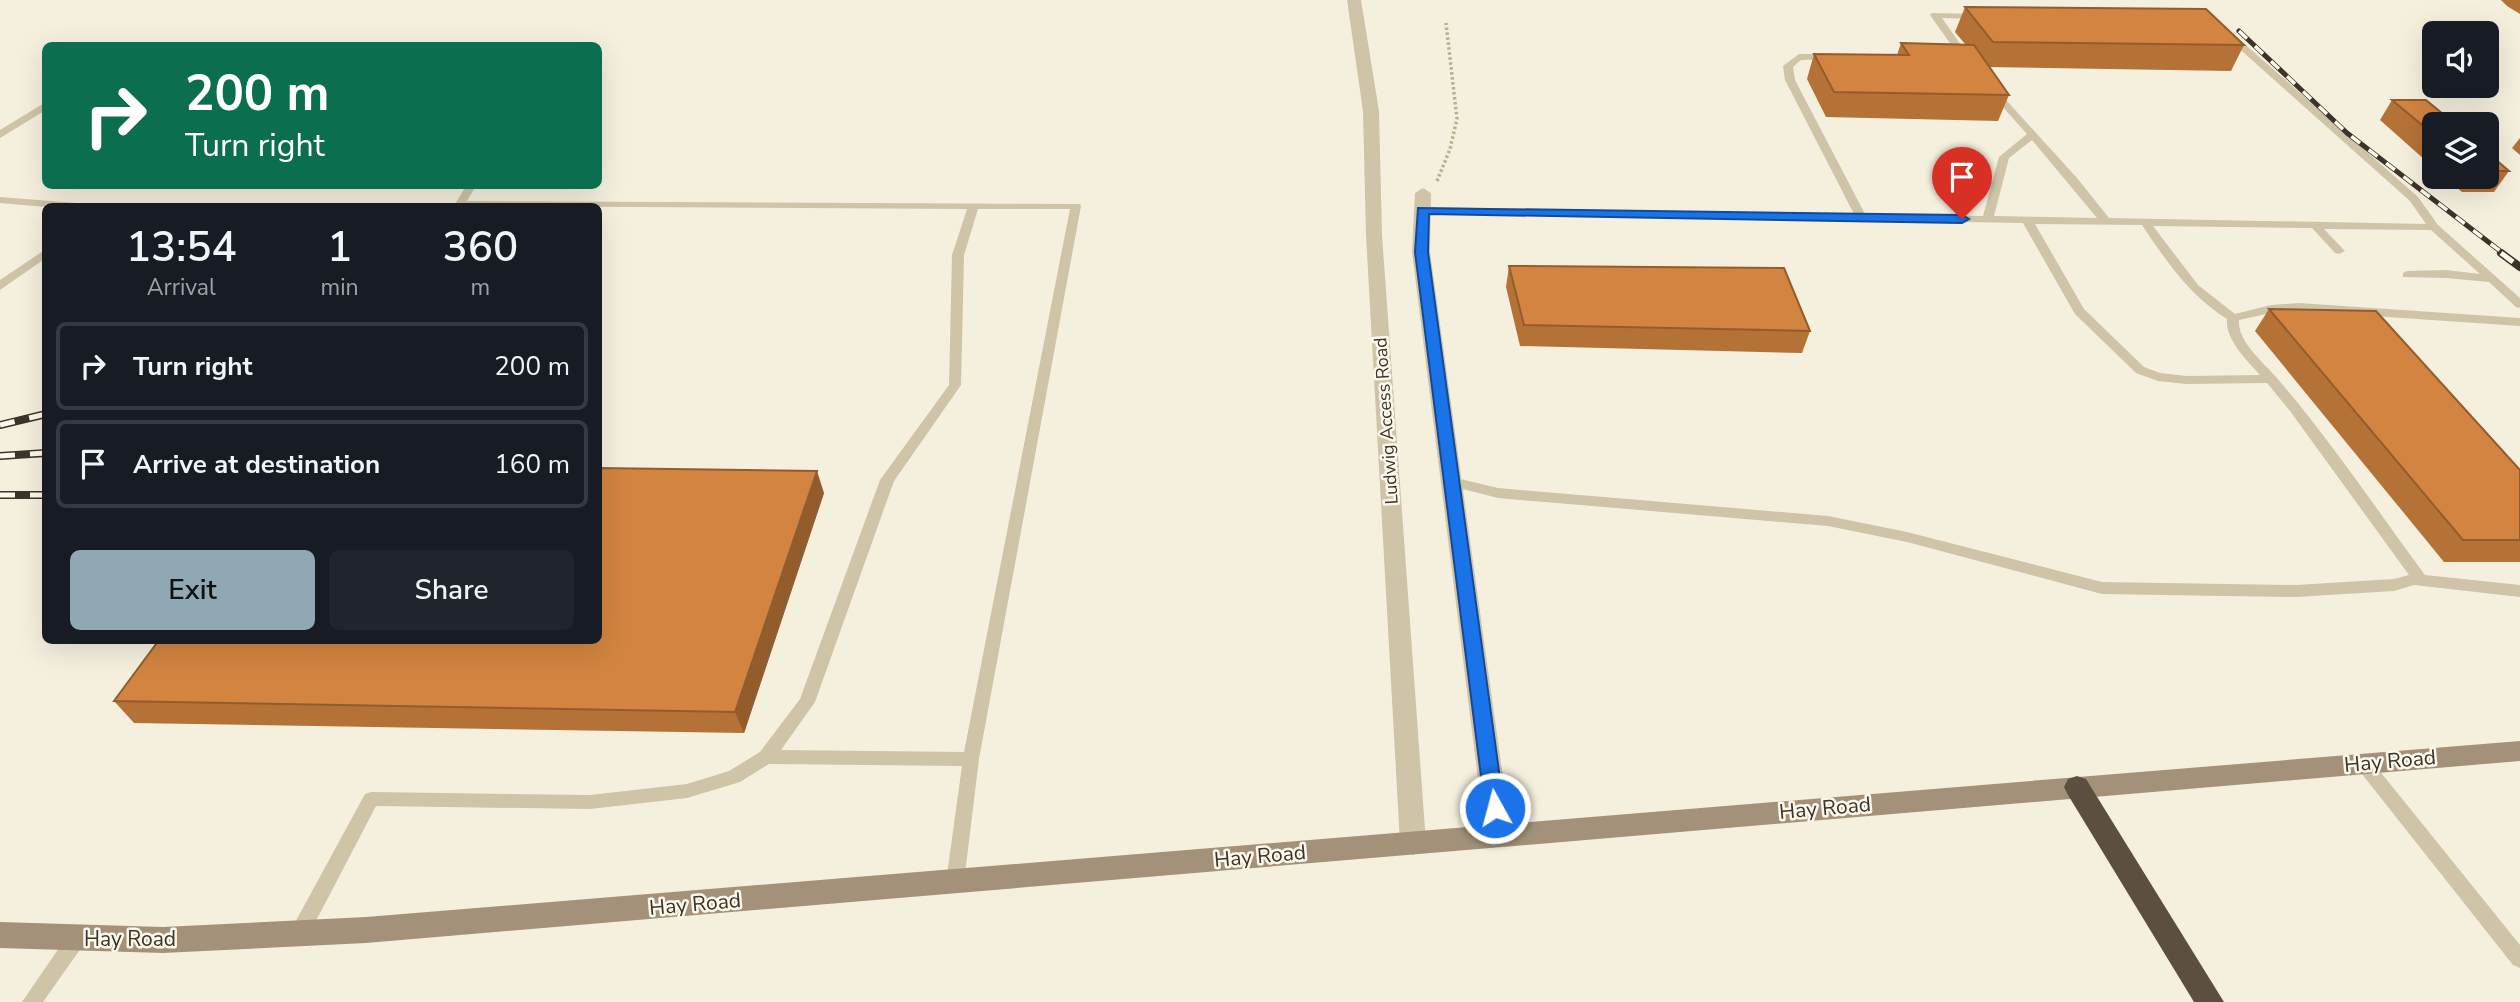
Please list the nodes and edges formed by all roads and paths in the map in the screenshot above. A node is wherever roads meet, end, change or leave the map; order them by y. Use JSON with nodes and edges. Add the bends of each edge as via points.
{"nodes":[{"id":1,"x":1354,"y":0,"type":"edge"},
{"id":2,"x":1996,"y":16,"type":"edge"},
{"id":3,"x":1446,"y":23,"type":"dead end"},
{"id":4,"x":2216,"y":34,"type":"edge"},
{"id":5,"x":1840,"y":57,"type":"edge"},
{"id":6,"x":1951,"y":58,"type":"edge"},
{"id":7,"x":1965,"y":58,"type":"junction"},
{"id":8,"x":1973,"y":67,"type":"edge"},
{"id":9,"x":1990,"y":87,"type":"edge"},
{"id":10,"x":42,"y":107,"type":"edge"},
{"id":11,"x":0,"y":135,"type":"edge"},
{"id":12,"x":2031,"y":136,"type":"junction"},
{"id":13,"x":0,"y":200,"type":"edge"},
{"id":14,"x":1423,"y":202,"type":"junction"},
{"id":15,"x":42,"y":203,"type":"edge"},
{"id":16,"x":602,"y":204,"type":"edge"},
{"id":17,"x":974,"y":205,"type":"junction"},
{"id":18,"x":1861,"y":217,"type":"junction"},
{"id":19,"x":1988,"y":219,"type":"junction"},
{"id":20,"x":2027,"y":220,"type":"junction"},
{"id":21,"x":2105,"y":221,"type":"junction"},
{"id":22,"x":2145,"y":222,"type":"junction"},
{"id":23,"x":2315,"y":225,"type":"junction"},
{"id":24,"x":2434,"y":227,"type":"junction"},
{"id":25,"x":2339,"y":251,"type":"dead end"},
{"id":26,"x":42,"y":255,"type":"edge"},
{"id":27,"x":2407,"y":275,"type":"dead end"},
{"id":28,"x":2493,"y":279,"type":"junction"},
{"id":29,"x":0,"y":286,"type":"edge"},
{"id":30,"x":2520,"y":304,"type":"edge"},
{"id":31,"x":2233,"y":318,"type":"junction"},
{"id":32,"x":2520,"y":322,"type":"edge"},
{"id":33,"x":2270,"y":379,"type":"junction"},
{"id":34,"x":1452,"y":482,"type":"junction"},
{"id":35,"x":2421,"y":580,"type":"junction"},
{"id":36,"x":2520,"y":591,"type":"edge"},
{"id":37,"x":2517,"y":754,"type":"edge"},
{"id":38,"x":766,"y":757,"type":"junction"},
{"id":39,"x":971,"y":759,"type":"junction"},
{"id":40,"x":2364,"y":764,"type":"junction"},
{"id":41,"x":2077,"y":787,"type":"junction"},
{"id":42,"x":1498,"y":835,"type":"junction"},
{"id":43,"x":1413,"y":842,"type":"junction"},
{"id":44,"x":954,"y":882,"type":"junction"},
{"id":45,"x":299,"y":934,"type":"junction"},
{"id":46,"x":0,"y":935,"type":"edge"},
{"id":47,"x":77,"y":938,"type":"junction"},
{"id":48,"x":2520,"y":958,"type":"edge"},
{"id":49,"x":32,"y":1002,"type":"edge"},
{"id":50,"x":2210,"y":1002,"type":"edge"}],
"edges":[{"from":1,"to":43,"type":"street","name":"Ludwig Access Road","via":[[1371,111],[1374,235]]},
{"from":2,"to":7,"type":"lane","via":[[1935,15]]},
{"from":3,"to":14,"type":"path","via":[[1457,119],[1437,182]]},
{"from":4,"to":24,"type":"lane","via":[[2236,42],[2258,60],[2414,199]]},
{"from":5,"to":18,"type":"lane","via":[[1799,57],[1788,66],[1790,80]]},
{"from":6,"to":7,"type":"lane"},
{"from":7,"to":8,"type":"lane"},
{"from":9,"to":12,"type":"lane"},
{"from":10,"to":11,"type":"lane"},
{"from":12,"to":19,"type":"lane","via":[[2004,157]]},
{"from":12,"to":21,"type":"lane"},
{"from":13,"to":15,"type":"lane"},
{"from":14,"to":18,"type":"lane"},
{"from":14,"to":34,"type":"street","via":[[1421,252]]},
{"from":16,"to":17,"type":"lane"},
{"from":17,"to":38,"type":"lane","via":[[958,255],[956,385],[887,480],[807,702]]},
{"from":17,"to":39,"type":"lane","via":[[1076,206]]},
{"from":18,"to":19,"type":"lane"},
{"from":19,"to":20,"type":"lane"},
{"from":20,"to":21,"type":"lane"},
{"from":20,"to":33,"type":"lane","via":[[2079,311],[2140,370],[2187,380]]},
{"from":21,"to":22,"type":"lane"},
{"from":22,"to":23,"type":"lane"},
{"from":22,"to":31,"type":"lane","via":[[2192,287],[2210,305]]},
{"from":23,"to":24,"type":"lane"},
{"from":23,"to":25,"type":"lane"},
{"from":24,"to":28,"type":"lane"},
{"from":26,"to":29,"type":"lane"},
{"from":27,"to":28,"type":"lane"},
{"from":28,"to":30,"type":"lane"},
{"from":31,"to":32,"type":"lane","via":[[2299,307]]},
{"from":31,"to":33,"type":"lane","via":[[2232,329]]},
{"from":33,"to":35,"type":"lane"},
{"from":34,"to":35,"type":"lane","via":[[1498,493],[1828,521],[2102,588],[2296,591]]},
{"from":34,"to":42,"type":"street"},
{"from":35,"to":36,"type":"lane"},
{"from":37,"to":40,"type":"main road","name":"Hay Road"},
{"from":38,"to":39,"type":"lane"},
{"from":38,"to":45,"type":"lane","via":[[734,777],[687,791],[590,802],[371,799]]},
{"from":39,"to":44,"type":"lane"},
{"from":40,"to":41,"type":"main road","name":"Hay Road"},
{"from":40,"to":48,"type":"lane"},
{"from":41,"to":42,"type":"main road","name":"Hay Road"},
{"from":41,"to":50,"type":"highway"},
{"from":42,"to":43,"type":"main road","name":"Hay Road"},
{"from":43,"to":44,"type":"main road","name":"Hay Road"},
{"from":44,"to":45,"type":"main road","name":"Hay Road"},
{"from":45,"to":47,"type":"main road","name":"Hay Road","via":[[163,940]]},
{"from":46,"to":47,"type":"main road","name":"Hay Road"},
{"from":47,"to":49,"type":"lane"}]}
